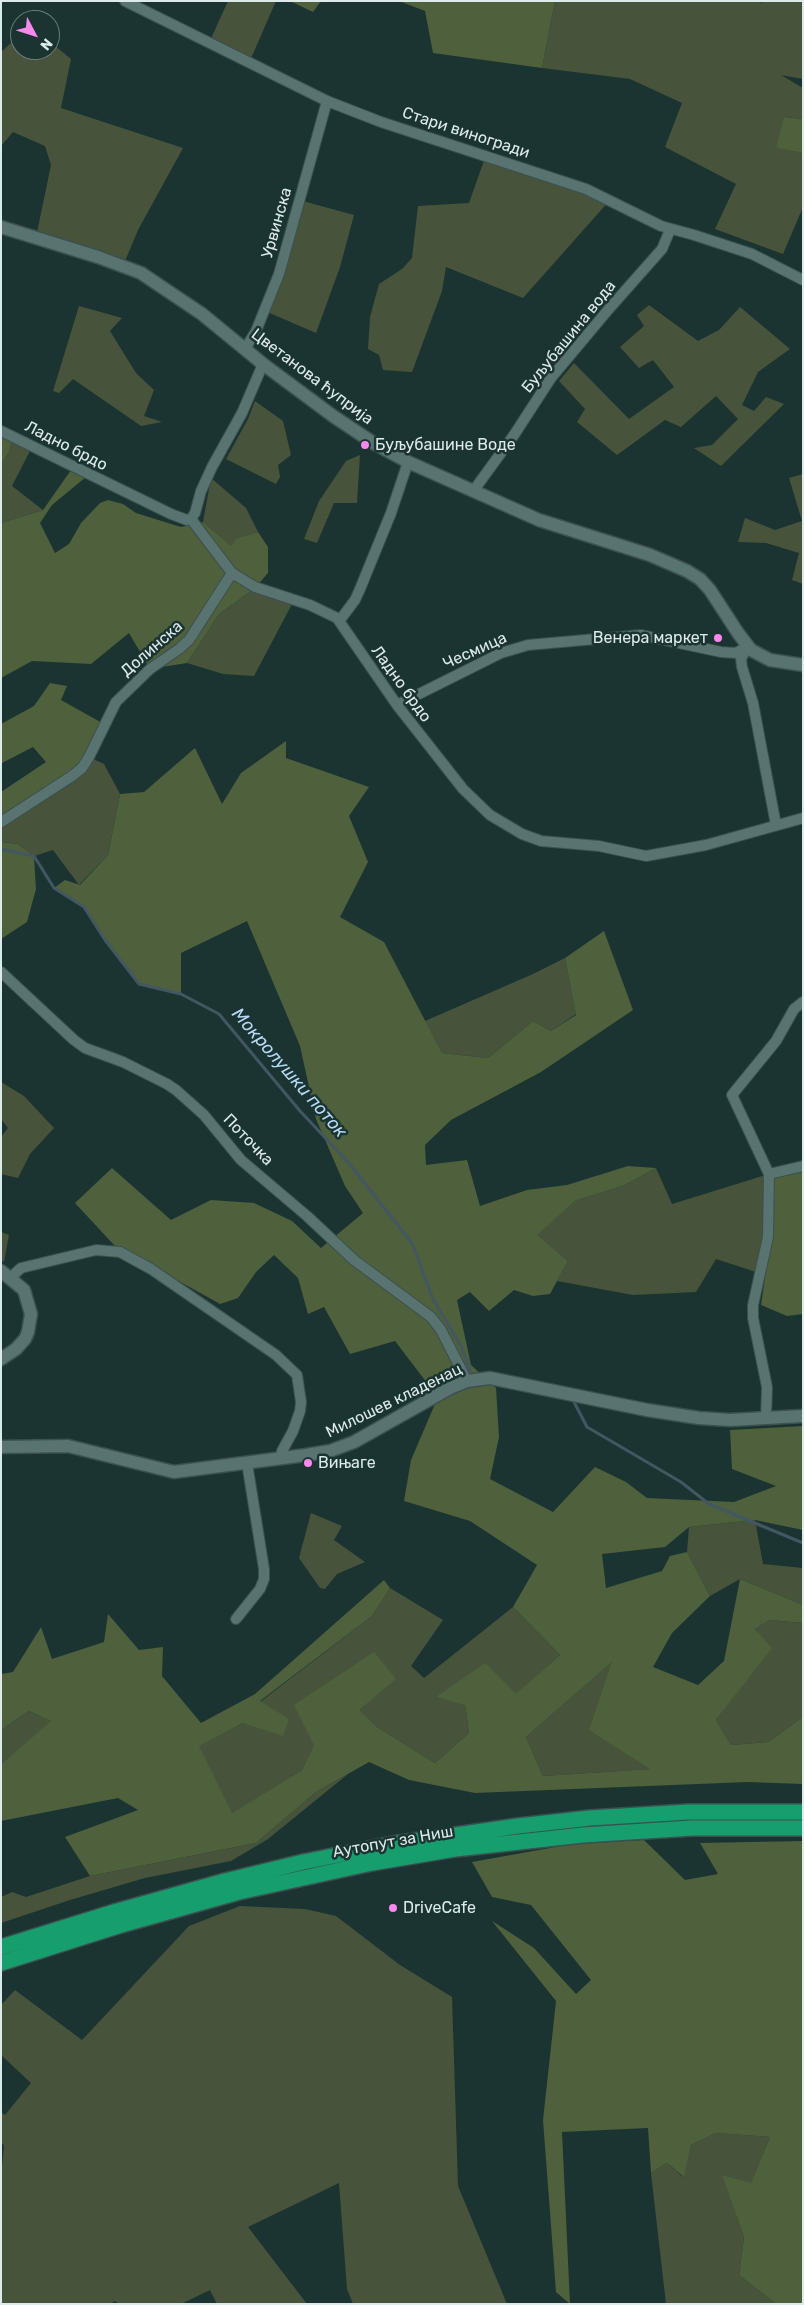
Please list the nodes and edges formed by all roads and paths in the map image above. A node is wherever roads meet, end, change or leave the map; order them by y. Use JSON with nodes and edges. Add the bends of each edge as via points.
{"nodes":[{"id":1,"x":125,"y":1,"type":"edge"},
{"id":2,"x":328,"y":101,"type":"junction"},
{"id":3,"x":1,"y":227,"type":"edge"},
{"id":4,"x":670,"y":230,"type":"junction"},
{"id":5,"x":803,"y":280,"type":"edge"},
{"id":6,"x":245,"y":349,"type":"junction"},
{"id":7,"x":263,"y":364,"type":"junction"},
{"id":8,"x":1,"y":432,"type":"edge"},
{"id":9,"x":408,"y":462,"type":"junction"},
{"id":10,"x":474,"y":490,"type":"junction"},
{"id":11,"x":191,"y":519,"type":"junction"},
{"id":12,"x":232,"y":573,"type":"junction"},
{"id":13,"x":340,"y":620,"type":"junction"},
{"id":14,"x":747,"y":646,"type":"junction"},
{"id":15,"x":803,"y":665,"type":"edge"},
{"id":16,"x":397,"y":705,"type":"junction"},
{"id":17,"x":803,"y":818,"type":"edge"},
{"id":18,"x":1,"y":822,"type":"edge"},
{"id":19,"x":776,"y":825,"type":"junction"},
{"id":20,"x":1,"y":972,"type":"edge"},
{"id":21,"x":803,"y":1002,"type":"edge"},
{"id":22,"x":803,"y":1166,"type":"edge"},
{"id":23,"x":769,"y":1174,"type":"junction"},
{"id":24,"x":6,"y":1274,"type":"edge"},
{"id":25,"x":1,"y":1359,"type":"edge"},
{"id":26,"x":467,"y":1381,"type":"junction"},
{"id":27,"x":803,"y":1416,"type":"edge"},
{"id":28,"x":766,"y":1418,"type":"junction"},
{"id":29,"x":1,"y":1448,"type":"edge"},
{"id":30,"x":281,"y":1458,"type":"junction"},
{"id":31,"x":247,"y":1463,"type":"junction"},
{"id":32,"x":236,"y":1619,"type":"dead end"},
{"id":33,"x":803,"y":1812,"type":"edge"},
{"id":34,"x":803,"y":1828,"type":"edge"},
{"id":35,"x":1,"y":1948,"type":"edge"},
{"id":36,"x":1,"y":1963,"type":"edge"}],
"edges":[{"from":1,"to":2,"type":"street","name":"Стари виногради"},
{"from":2,"to":4,"type":"street","name":"Стари виногради","via":[[417,134],[586,189]]},
{"from":2,"to":6,"type":"street","name":"Урвинска","via":[[279,274],[256,331]]},
{"from":3,"to":6,"type":"street","name":"Цветанова ћуприја","via":[[141,273],[202,314]]},
{"from":4,"to":5,"type":"street","name":"Стари виногради","via":[[752,254]]},
{"from":4,"to":10,"type":"street","name":"Буљубашина вода","via":[[662,249],[551,378]]},
{"from":6,"to":7,"type":"street","name":"Цветанова ћуприја"},
{"from":7,"to":9,"type":"street","name":"Цветанова ћуприја","via":[[361,436]]},
{"from":7,"to":11,"type":"street","via":[[245,408],[212,467]]},
{"from":8,"to":11,"type":"street","name":"Ладно брдо","via":[[171,514]]},
{"from":9,"to":10,"type":"street","name":"Цветанова ћуприја"},
{"from":9,"to":13,"type":"street","via":[[392,513],[360,589]]},
{"from":10,"to":14,"type":"street","name":"Цветанова ћуприја","via":[[539,520],[688,570],[710,590]]},
{"from":11,"to":12,"type":"street","name":"Ладно брдо"},
{"from":12,"to":13,"type":"street","name":"Ладно брдо","via":[[255,587],[310,605]]},
{"from":12,"to":18,"type":"street","name":"Долинска","via":[[189,640],[150,669],[116,702],[82,768]]},
{"from":13,"to":16,"type":"street","name":"Ладно брдо"},
{"from":14,"to":15,"type":"street","name":"Цветанова ћуприја","via":[[766,658]]},
{"from":14,"to":16,"type":"street","name":"Чесмица","via":[[736,653],[720,652],[641,634],[528,645],[501,652]]},
{"from":14,"to":19,"type":"street","via":[[741,659],[742,667],[753,703]]},
{"from":16,"to":19,"type":"street","name":"Ладно брдо","via":[[468,795],[502,822],[536,840],[599,846],[646,856],[706,845]]},
{"from":17,"to":19,"type":"street","name":"Ладно брдо"},
{"from":20,"to":26,"type":"street","name":"Поточка","via":[[80,1044],[167,1084],[183,1096],[204,1115],[241,1160],[354,1260],[431,1318],[441,1330]]},
{"from":21,"to":23,"type":"street","via":[[794,1009],[776,1041],[732,1095]]},
{"from":22,"to":23,"type":"street"},
{"from":23,"to":28,"type":"street","via":[[768,1237],[753,1305],[767,1387]]},
{"from":24,"to":25,"type":"street","via":[[22,1287],[30,1323],[27,1336],[20,1345]]},
{"from":24,"to":30,"type":"street","via":[[96,1250],[120,1252],[151,1269],[276,1355],[297,1375],[300,1411]]},
{"from":26,"to":28,"type":"street","name":"Милошев кладенац","via":[[500,1379],[700,1418]]},
{"from":26,"to":30,"type":"street","name":"Милошев кладенац","via":[[354,1442],[330,1451]]},
{"from":27,"to":28,"type":"street","name":"Милошев кладенац"},
{"from":29,"to":31,"type":"street","name":"Милошев кладенац","via":[[68,1446],[174,1472]]},
{"from":30,"to":31,"type":"street","name":"Милошев кладенац"},
{"from":31,"to":32,"type":"street","via":[[264,1579]]},
{"from":33,"to":35,"type":"highway","name":"Аутопут за Ниш","via":[[688,1812],[590,1818],[393,1844],[295,1863],[225,1881]]},
{"from":34,"to":36,"type":"highway","name":"Аутопут за Ниш","via":[[692,1828],[583,1835],[372,1862],[239,1892]]}]}
